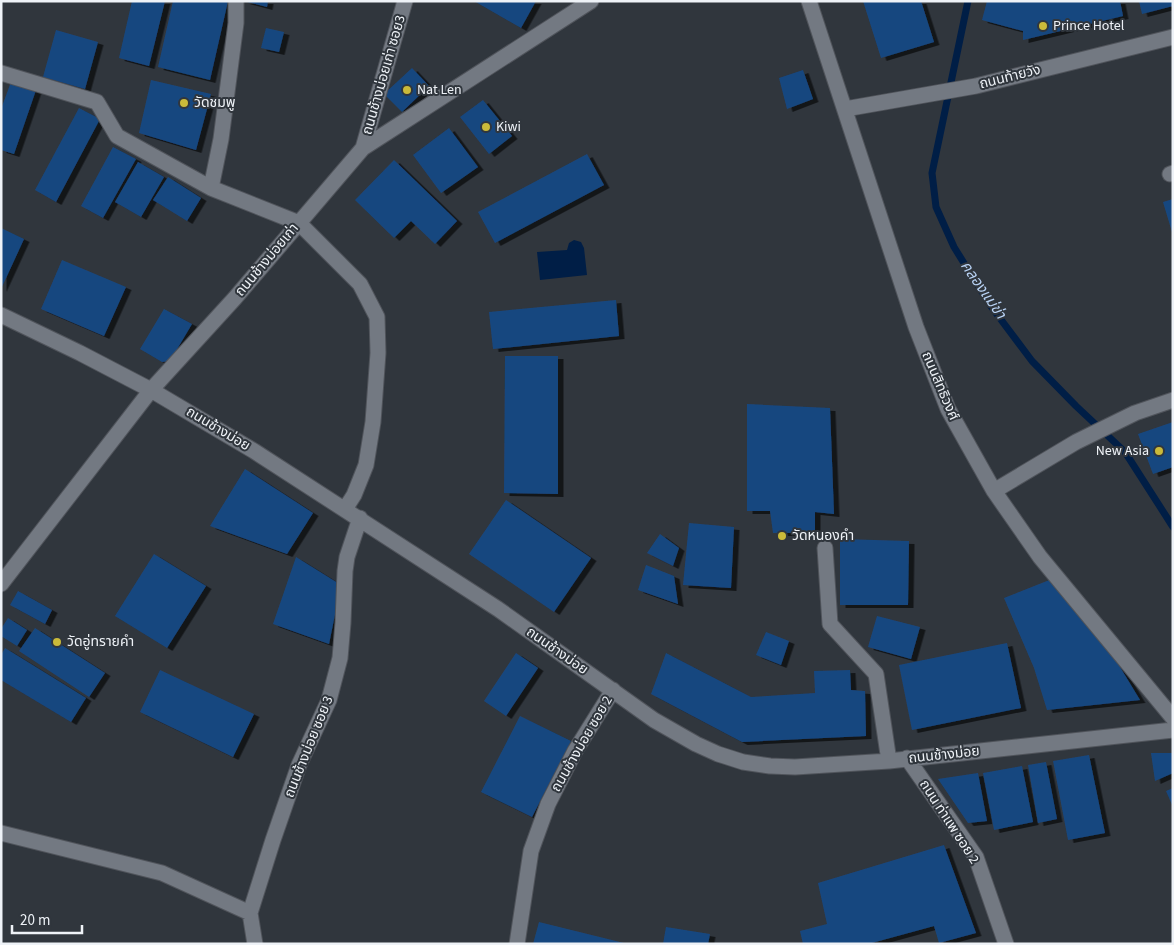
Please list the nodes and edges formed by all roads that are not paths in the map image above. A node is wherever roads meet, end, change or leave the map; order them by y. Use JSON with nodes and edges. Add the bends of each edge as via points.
{"nodes":[{"id":1,"x":236,"y":1,"type":"edge"},
{"id":2,"x":405,"y":1,"type":"edge"},
{"id":3,"x":591,"y":1,"type":"edge"},
{"id":4,"x":809,"y":1,"type":"edge"},
{"id":5,"x":1173,"y":37,"type":"edge"},
{"id":6,"x":1,"y":73,"type":"edge"},
{"id":7,"x":845,"y":109,"type":"junction"},
{"id":8,"x":363,"y":148,"type":"junction"},
{"id":9,"x":211,"y":188,"type":"junction"},
{"id":10,"x":299,"y":223,"type":"junction"},
{"id":11,"x":1,"y":315,"type":"edge"},
{"id":12,"x":152,"y":390,"type":"junction"},
{"id":13,"x":1173,"y":400,"type":"edge"},
{"id":14,"x":994,"y":491,"type":"junction"},
{"id":15,"x":345,"y":509,"type":"junction"},
{"id":16,"x":360,"y":518,"type":"junction"},
{"id":17,"x":825,"y":548,"type":"dead end"},
{"id":18,"x":1,"y":584,"type":"edge"},
{"id":19,"x":613,"y":690,"type":"junction"},
{"id":20,"x":1173,"y":718,"type":"edge"},
{"id":21,"x":1173,"y":730,"type":"edge"},
{"id":22,"x":908,"y":758,"type":"junction"},
{"id":23,"x":889,"y":761,"type":"junction"},
{"id":24,"x":1,"y":833,"type":"edge"},
{"id":25,"x":250,"y":913,"type":"junction"},
{"id":26,"x":255,"y":944,"type":"edge"},
{"id":27,"x":517,"y":944,"type":"edge"},
{"id":28,"x":1006,"y":944,"type":"edge"}],
"edges":[{"from":1,"to":9,"type":"street","via":[[221,139]]},
{"from":2,"to":8,"type":"street","name":"ถนนช้างม่อยเก่า ซอย3"},
{"from":3,"to":8,"type":"street","name":"ถนนช้างม่อยเก่า"},
{"from":4,"to":7,"type":"street","name":"ถนนสิทธิวงศ์"},
{"from":5,"to":7,"type":"street","name":"ถนนท้ายวัง","via":[[976,86]]},
{"from":6,"to":9,"type":"street","via":[[97,102],[117,136]]},
{"from":7,"to":14,"type":"street","name":"ถนนสิทธิวงศ์","via":[[919,336],[948,409]]},
{"from":8,"to":10,"type":"street","name":"ถนนช้างม่อยเก่า"},
{"from":9,"to":10,"type":"street"},
{"from":10,"to":12,"type":"street","name":"ถนนช้างม่อยเก่า"},
{"from":10,"to":15,"type":"street","via":[[360,284],[377,317],[378,353],[372,431],[366,464]]},
{"from":11,"to":12,"type":"street","name":"ถนนช้างม่อย"},
{"from":12,"to":15,"type":"street","name":"ถนนช้างม่อย"},
{"from":12,"to":18,"type":"street","name":"ถนนช้างม่อยเก่า"},
{"from":13,"to":14,"type":"street","via":[[1136,412],[1076,442]]},
{"from":14,"to":20,"type":"street","name":"ถนนสิทธิวงศ์","via":[[1040,556]]},
{"from":15,"to":16,"type":"street","name":"ถนนช้างม่อย"},
{"from":16,"to":19,"type":"street","name":"ถนนช้างม่อย"},
{"from":16,"to":25,"type":"street","name":"ถนนช้างม่อย ซอย 3","via":[[347,557],[340,658],[330,700],[299,766]]},
{"from":17,"to":23,"type":"street","via":[[830,624],[876,674]]},
{"from":19,"to":23,"type":"street","name":"ถนนช้างม่อย","via":[[654,720],[696,744],[743,762],[795,767]]},
{"from":19,"to":27,"type":"street","name":"ถนนช้างม่อย ซอย 2","via":[[575,751],[548,804],[532,851]]},
{"from":21,"to":22,"type":"street","name":"ถนนช้างม่อย"},
{"from":22,"to":23,"type":"street","name":"ถนนช้างม่อย"},
{"from":22,"to":28,"type":"street","name":"ถนน ท่าแพ ซอย 2","via":[[976,857]]},
{"from":24,"to":25,"type":"street","via":[[162,873]]},
{"from":25,"to":26,"type":"street","name":"ถนนช้างม่อย ซอย 3"}]}
